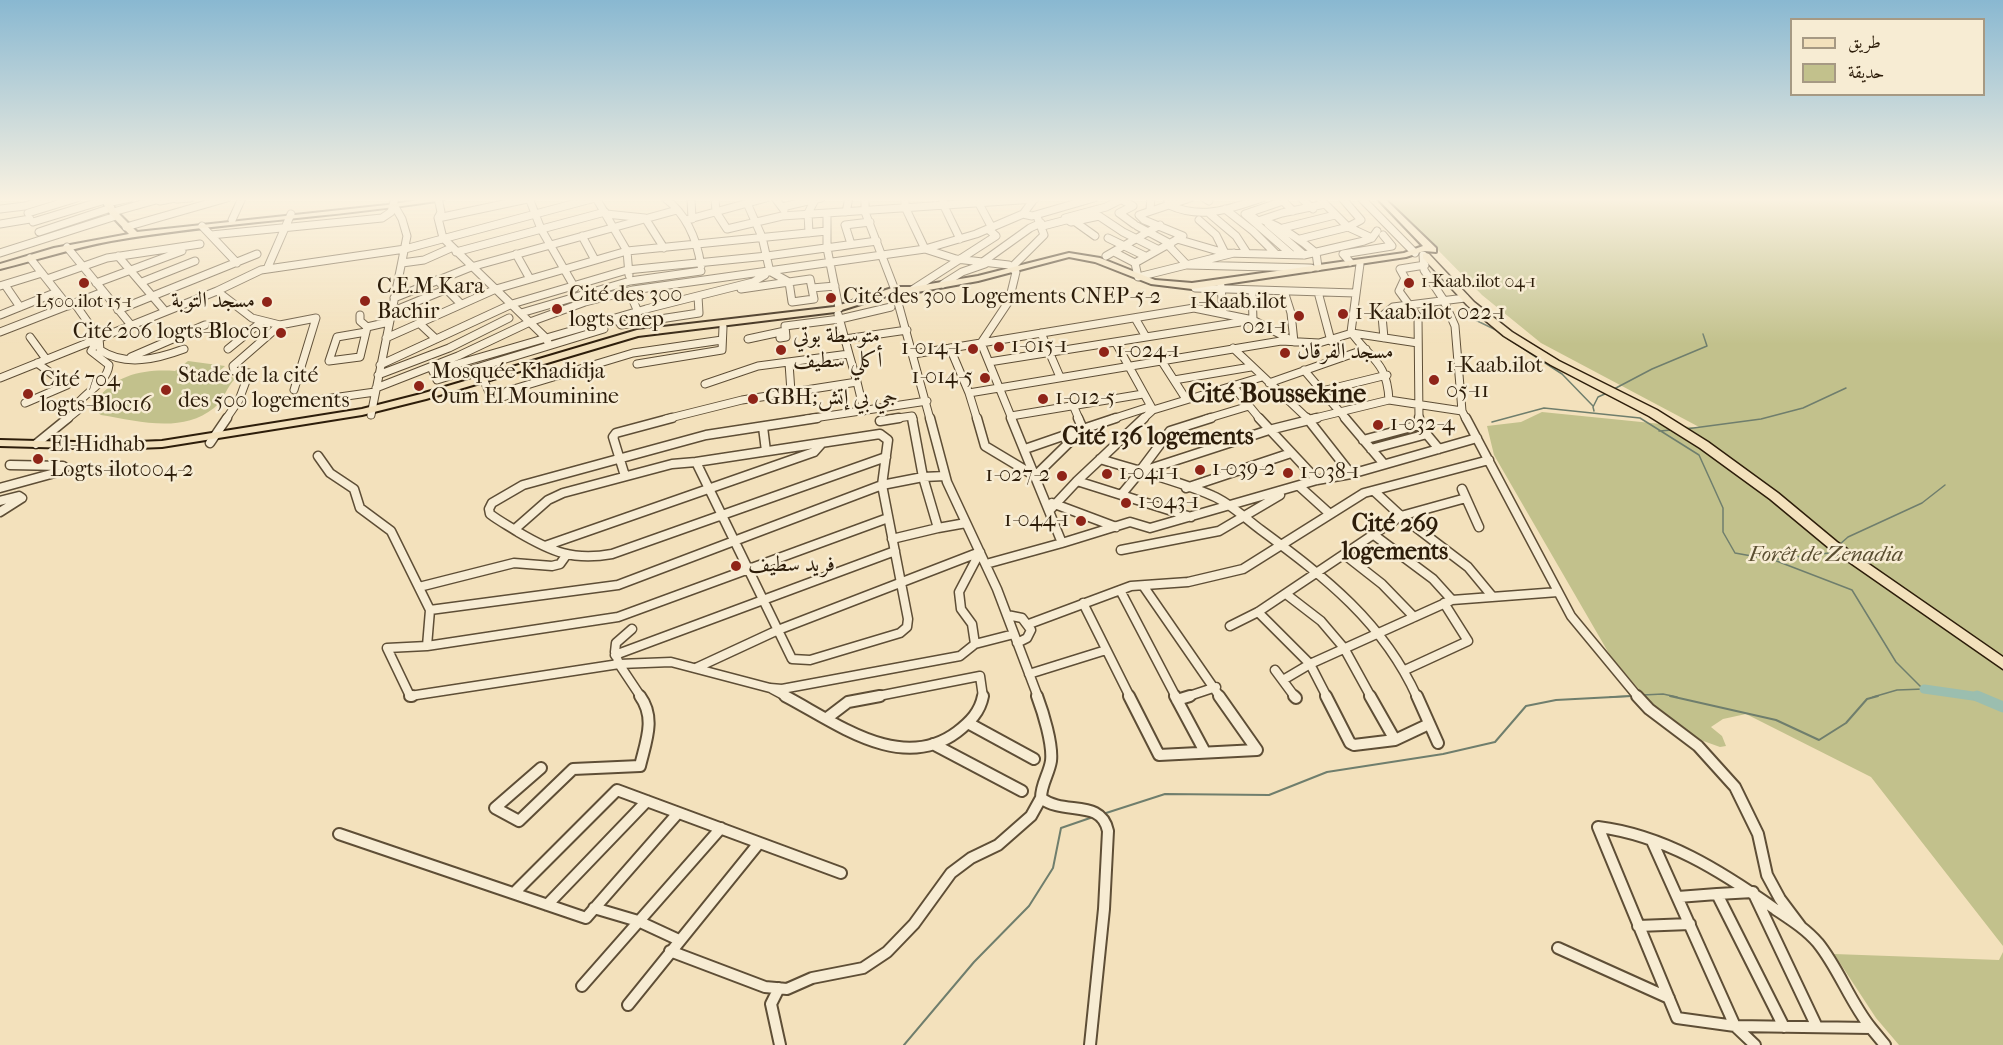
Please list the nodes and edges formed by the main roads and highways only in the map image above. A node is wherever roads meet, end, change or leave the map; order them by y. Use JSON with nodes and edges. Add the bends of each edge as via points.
{"nodes":[{"id":1,"x":60,"y":247,"type":"edge"},
{"id":2,"x":68,"y":247,"type":"edge"},
{"id":3,"x":1418,"y":247,"type":"edge"},
{"id":4,"x":1419,"y":247,"type":"edge"},
{"id":5,"x":1425,"y":254,"type":"junction"},
{"id":6,"x":0,"y":266,"type":"edge"},
{"id":7,"x":1014,"y":269,"type":"junction"},
{"id":8,"x":898,"y":296,"type":"junction"},
{"id":9,"x":839,"y":314,"type":"junction"},
{"id":10,"x":371,"y":413,"type":"junction"},
{"id":11,"x":212,"y":440,"type":"junction"},
{"id":12,"x":0,"y":443,"type":"edge"},
{"id":13,"x":0,"y":450,"type":"edge"},
{"id":14,"x":2003,"y":657,"type":"edge"},
{"id":15,"x":2003,"y":664,"type":"edge"}],
"edges":[{"from":1,"to":6,"type":"main road"},
{"from":2,"to":6,"type":"main road"},
{"from":3,"to":5,"type":"main road"},
{"from":4,"to":5,"type":"main road"},
{"from":5,"to":7,"type":"main road","via":[[1195,288],[1149,285],[1081,260]]},
{"from":5,"to":7,"type":"main road","via":[[1192,286],[1168,285],[1072,255]]},
{"from":5,"to":14,"type":"highway","via":[[1513,332],[1704,438],[1855,554]]},
{"from":5,"to":15,"type":"highway","via":[[1493,322],[1540,355],[1634,402],[1704,445],[1833,545]]},
{"from":7,"to":8,"type":"main road"},
{"from":7,"to":8,"type":"main road","via":[[975,283]]},
{"from":8,"to":9,"type":"main road"},
{"from":9,"to":10,"type":"main road","via":[[701,324],[625,336]]},
{"from":9,"to":10,"type":"main road","via":[[784,329],[723,327],[619,342],[419,404]]},
{"from":10,"to":11,"type":"main road"},
{"from":11,"to":12,"type":"main road","via":[[138,445]]},
{"from":11,"to":13,"type":"main road","via":[[140,451]]}]}
